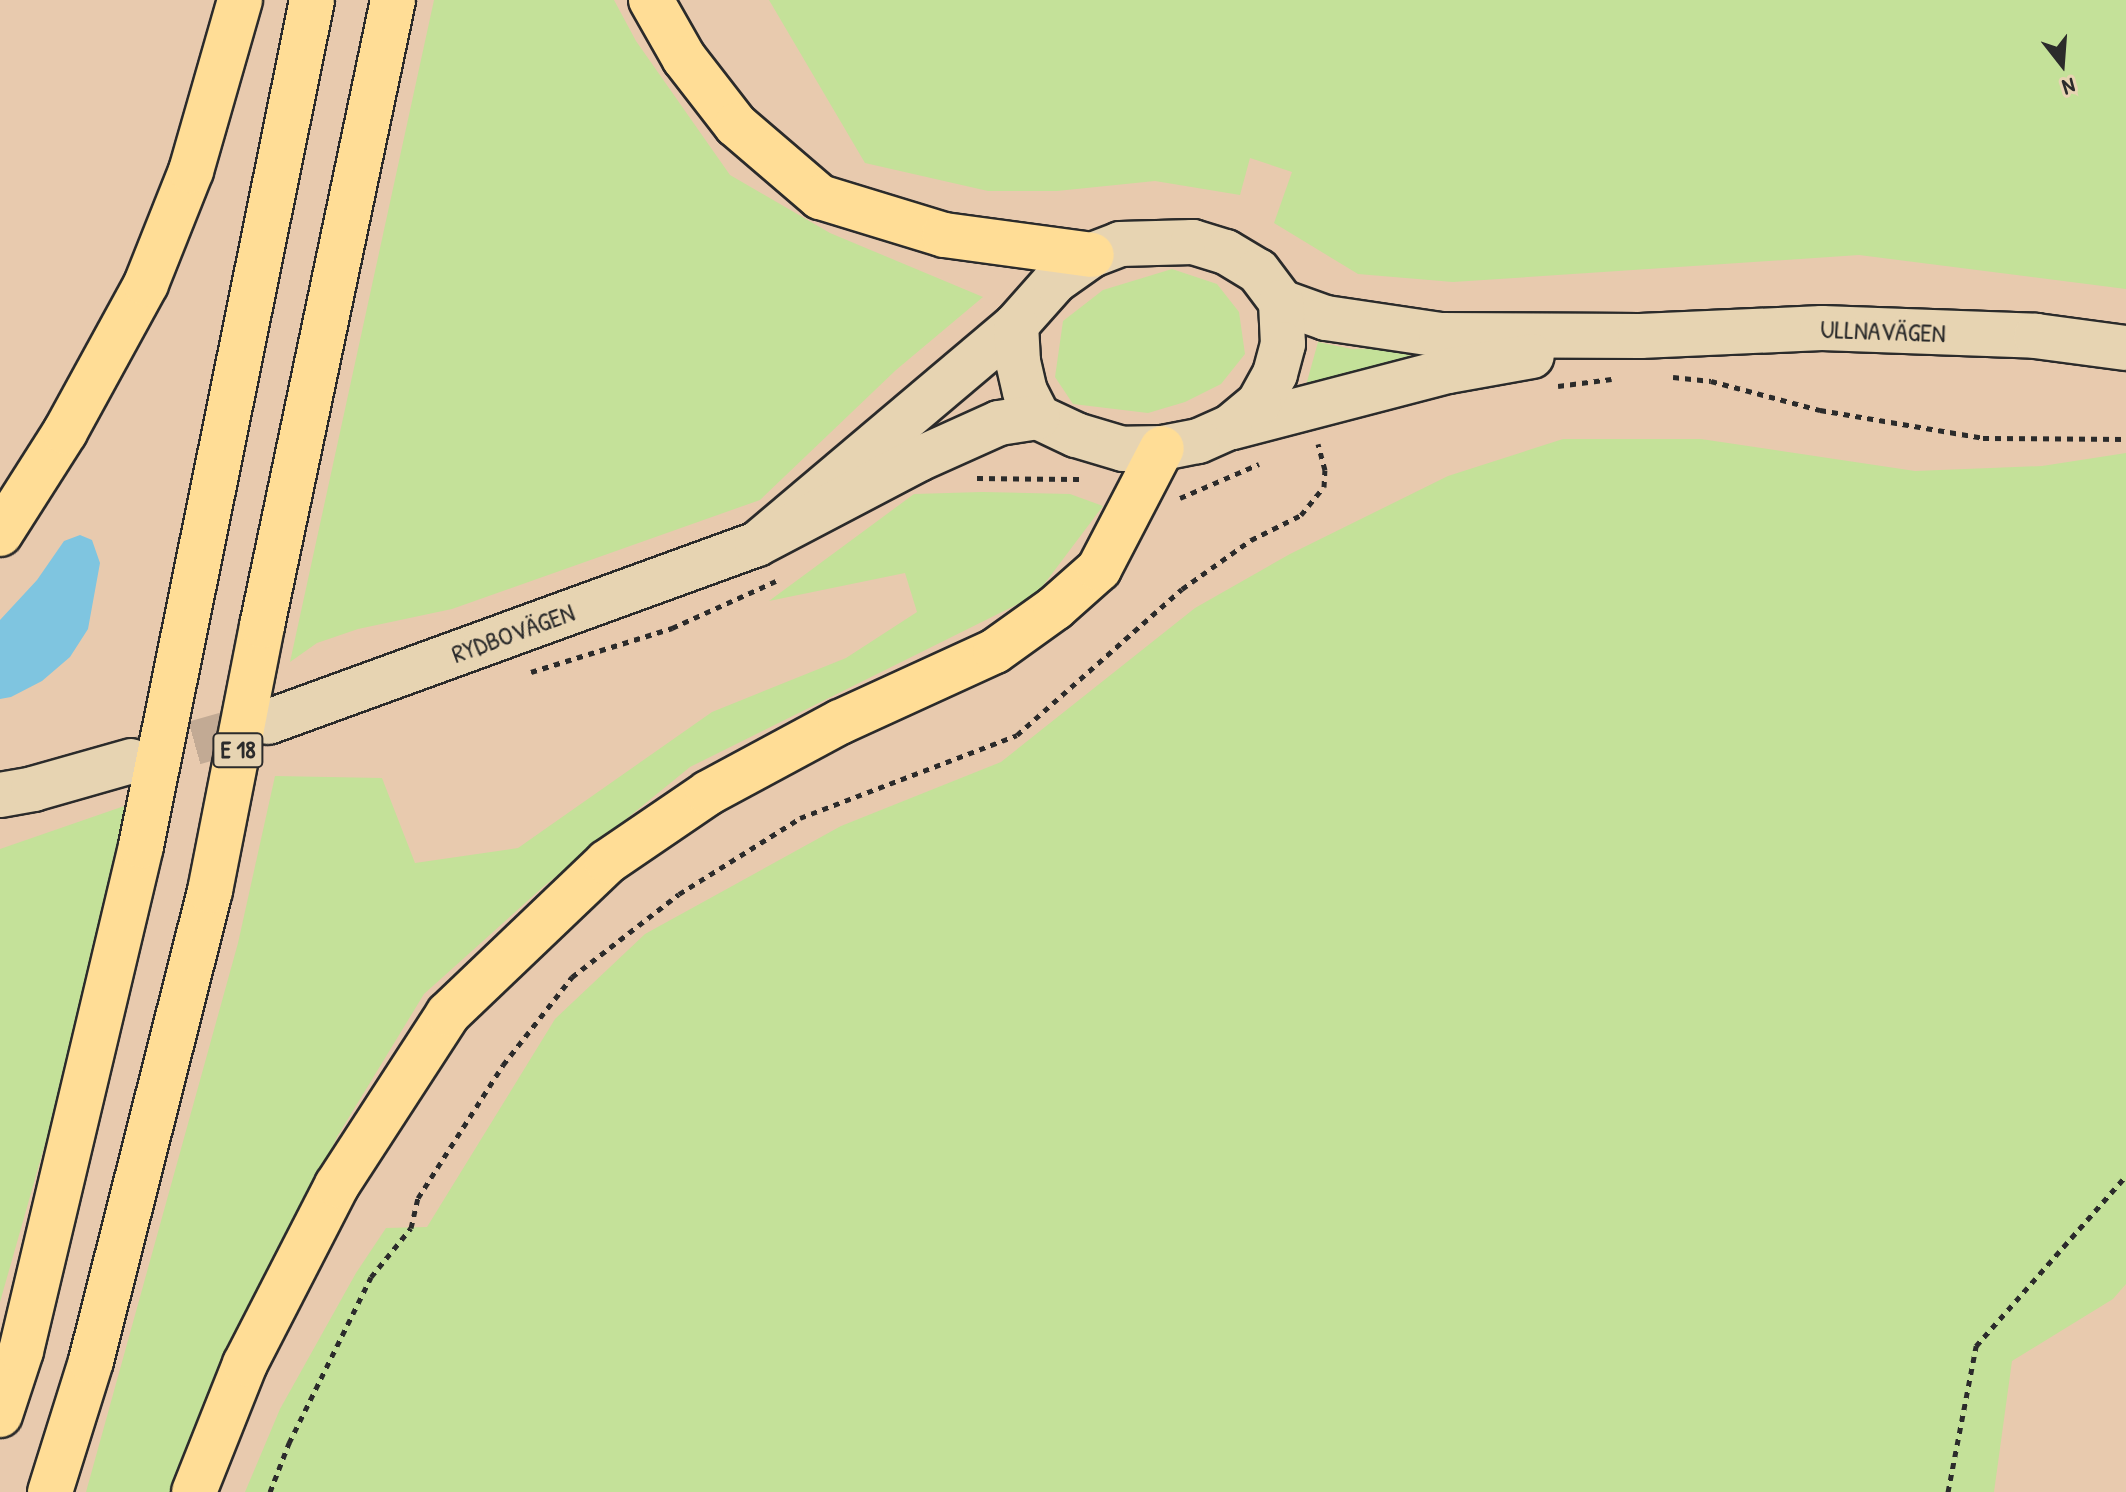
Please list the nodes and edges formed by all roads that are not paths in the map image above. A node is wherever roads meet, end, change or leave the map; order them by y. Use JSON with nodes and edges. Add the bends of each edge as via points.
{"nodes":[{"id":1,"x":240,"y":0,"type":"edge"},
{"id":2,"x":312,"y":0,"type":"edge"},
{"id":3,"x":393,"y":0,"type":"edge"},
{"id":4,"x":651,"y":0,"type":"edge"},
{"id":5,"x":1092,"y":255,"type":"junction"},
{"id":6,"x":1281,"y":302,"type":"junction"},
{"id":7,"x":1016,"y":325,"type":"junction"},
{"id":8,"x":1640,"y":336,"type":"junction"},
{"id":9,"x":2126,"y":348,"type":"edge"},
{"id":10,"x":1038,"y":417,"type":"junction"},
{"id":11,"x":1230,"y":427,"type":"junction"},
{"id":12,"x":1162,"y":448,"type":"junction"},
{"id":13,"x":0,"y":534,"type":"edge"},
{"id":14,"x":770,"y":560,"type":"junction"},
{"id":15,"x":268,"y":722,"type":"tunnel mouth"},
{"id":16,"x":131,"y":761,"type":"tunnel mouth"},
{"id":17,"x":11,"y":796,"type":"edge"},
{"id":18,"x":0,"y":1415,"type":"edge"},
{"id":19,"x":50,"y":1492,"type":"edge"},
{"id":20,"x":194,"y":1492,"type":"edge"}],
"edges":[{"from":1,"to":13,"type":"highway","via":[[191,171],[146,284],[65,432]]},
{"from":2,"to":18,"type":"highway","via":[[141,846],[21,1351]]},
{"from":3,"to":19,"type":"highway","number":"E 18","via":[[210,891],[91,1361]]},
{"from":4,"to":5,"type":"highway","via":[[684,58],[736,125],[820,197],[944,235]]},
{"from":5,"to":6,"type":"street","via":[[1120,244],[1193,242],[1226,252],[1258,271]]},
{"from":5,"to":7,"type":"street","via":[[1055,281]]},
{"from":6,"to":8,"type":"street","name":"ULLNAVÄGEN","via":[[1326,318],[1441,335]]},
{"from":6,"to":11,"type":"street","via":[[1283,344],[1275,374],[1259,403]]},
{"from":7,"to":10,"type":"street","via":[[1025,392]]},
{"from":7,"to":14,"type":"street","name":"RYDBOVÄGEN"},
{"from":8,"to":9,"type":"street","name":"ULLNAVÄGEN","via":[[1822,328],[2036,336]]},
{"from":8,"to":11,"type":"street","name":"ULLNAVÄGEN","via":[[1448,371]]},
{"from":10,"to":12,"type":"street","via":[[1123,449]]},
{"from":10,"to":14,"type":"street","name":"RYDBOVÄGEN","via":[[999,423],[919,459]]},
{"from":11,"to":12,"type":"street"},
{"from":12,"to":20,"type":"highway","via":[[1099,569],[1055,608],[995,651],[840,722],[708,793],[607,862],[448,1014],[337,1185],[245,1364]]},
{"from":14,"to":15,"type":"street","name":"RYDBOVÄGEN"},
{"from":16,"to":17,"type":"street"}]}
